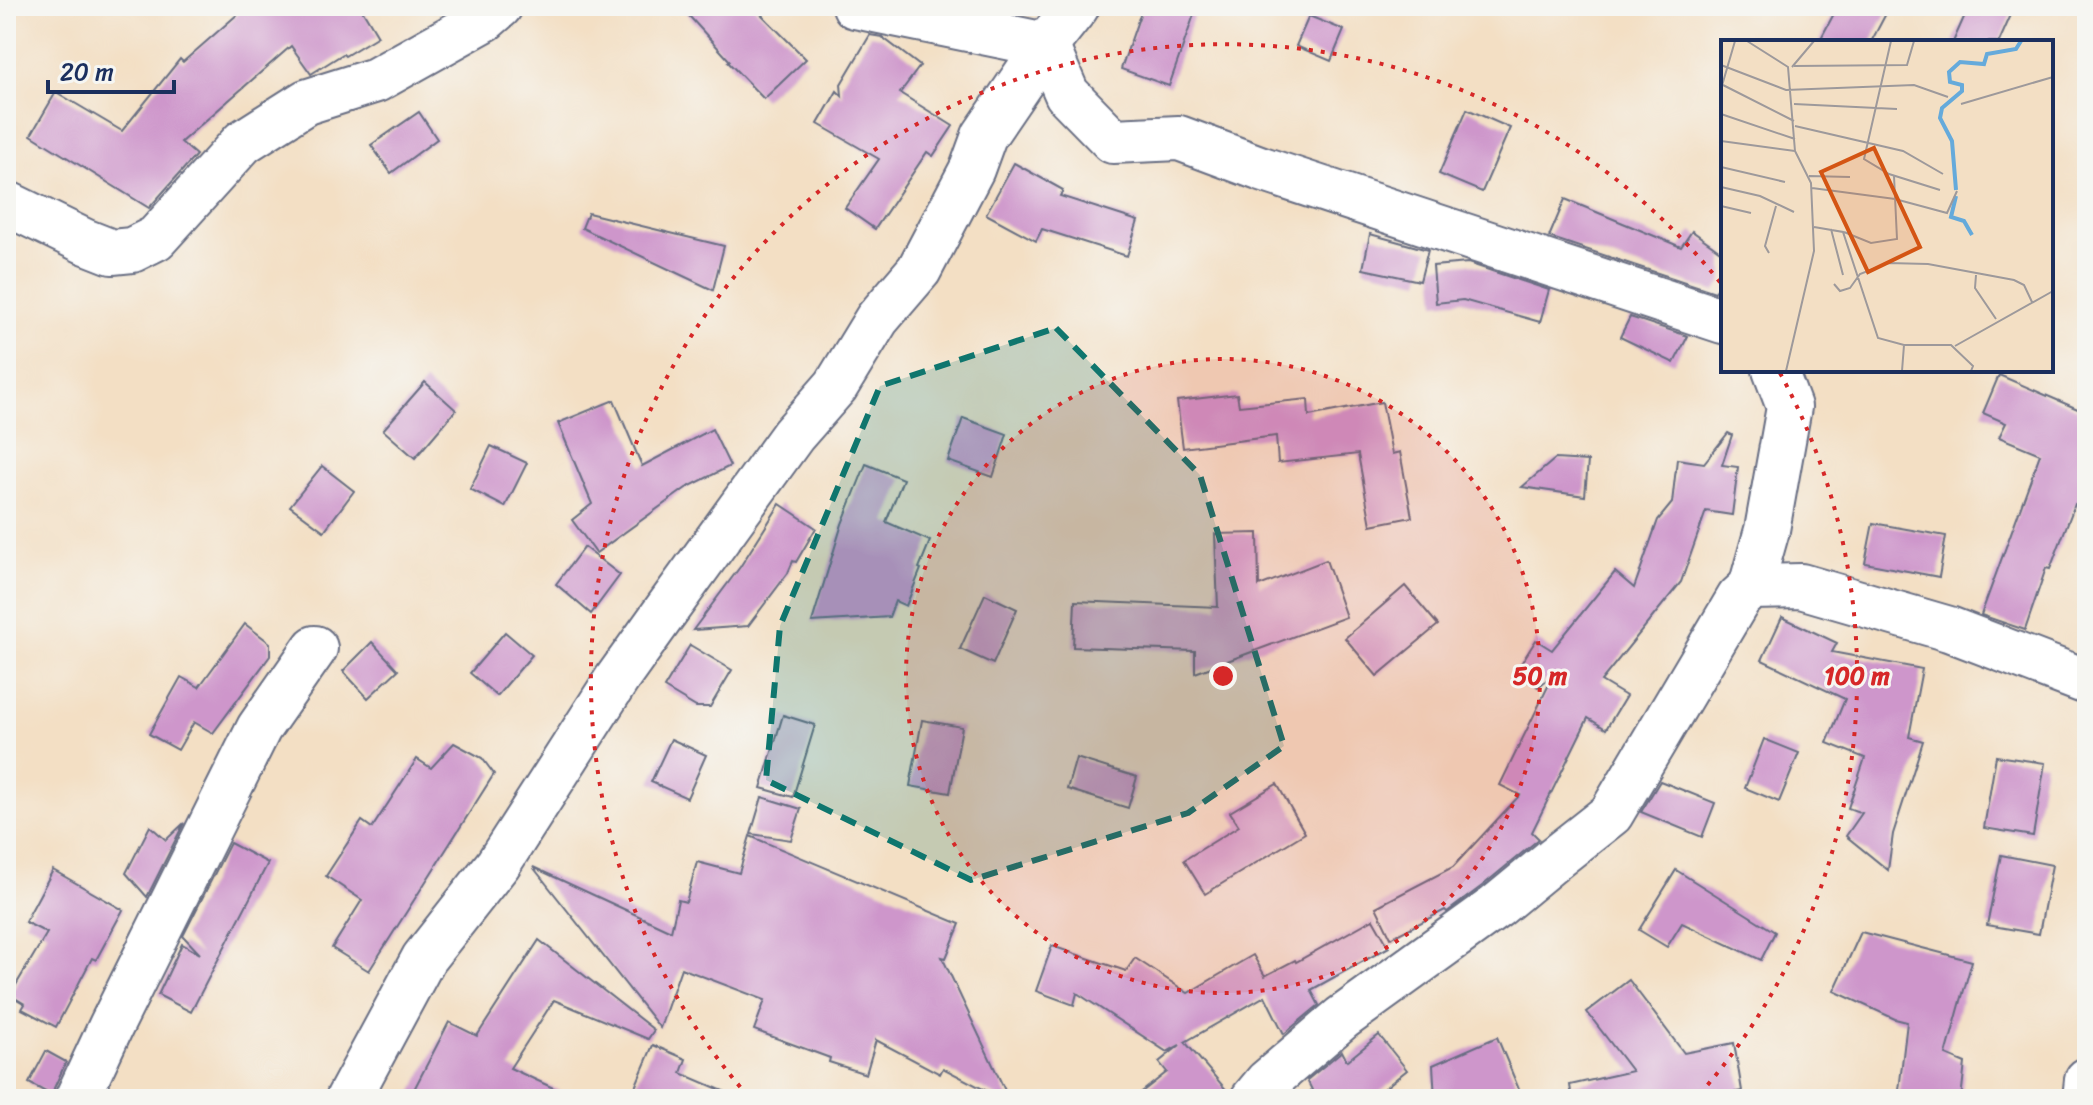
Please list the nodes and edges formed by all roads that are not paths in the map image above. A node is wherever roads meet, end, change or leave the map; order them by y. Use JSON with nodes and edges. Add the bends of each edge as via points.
{"nodes":[{"id":1,"x":500,"y":6,"type":"edge"},
{"id":2,"x":855,"y":6,"type":"edge"},
{"id":3,"x":1077,"y":6,"type":"edge"},
{"id":4,"x":1046,"y":45,"type":"junction"},
{"id":5,"x":6,"y":203,"type":"edge"},
{"id":6,"x":1721,"y":320,"type":"edge"},
{"id":7,"x":1776,"y":372,"type":"edge"},
{"id":8,"x":1751,"y":587,"type":"junction"},
{"id":9,"x":315,"y":648,"type":"dead end"},
{"id":10,"x":2087,"y":682,"type":"edge"},
{"id":11,"x":2087,"y":1080,"type":"edge"},
{"id":12,"x":77,"y":1099,"type":"edge"},
{"id":13,"x":348,"y":1099,"type":"edge"},
{"id":14,"x":1253,"y":1099,"type":"edge"},
{"id":15,"x":2085,"y":1099,"type":"edge"}],
"edges":[{"from":1,"to":5,"type":"street","via":[[376,80],[306,102],[243,142],[156,238],[132,250],[112,252]]},
{"from":2,"to":4,"type":"street"},
{"from":3,"to":4,"type":"street"},
{"from":4,"to":6,"type":"street","via":[[1067,94],[1113,141],[1179,138]]},
{"from":4,"to":13,"type":"street","via":[[984,136],[919,270],[877,319],[836,386],[793,435],[662,616],[498,864],[424,958]]},
{"from":7,"to":8,"type":"street","via":[[1789,407]]},
{"from":8,"to":10,"type":"street","via":[[1801,586],[1949,629]]},
{"from":8,"to":14,"type":"street","via":[[1739,598],[1611,814],[1497,906],[1342,1018]]},
{"from":9,"to":12,"type":"street","via":[[259,728]]},
{"from":11,"to":15,"type":"street"}]}
